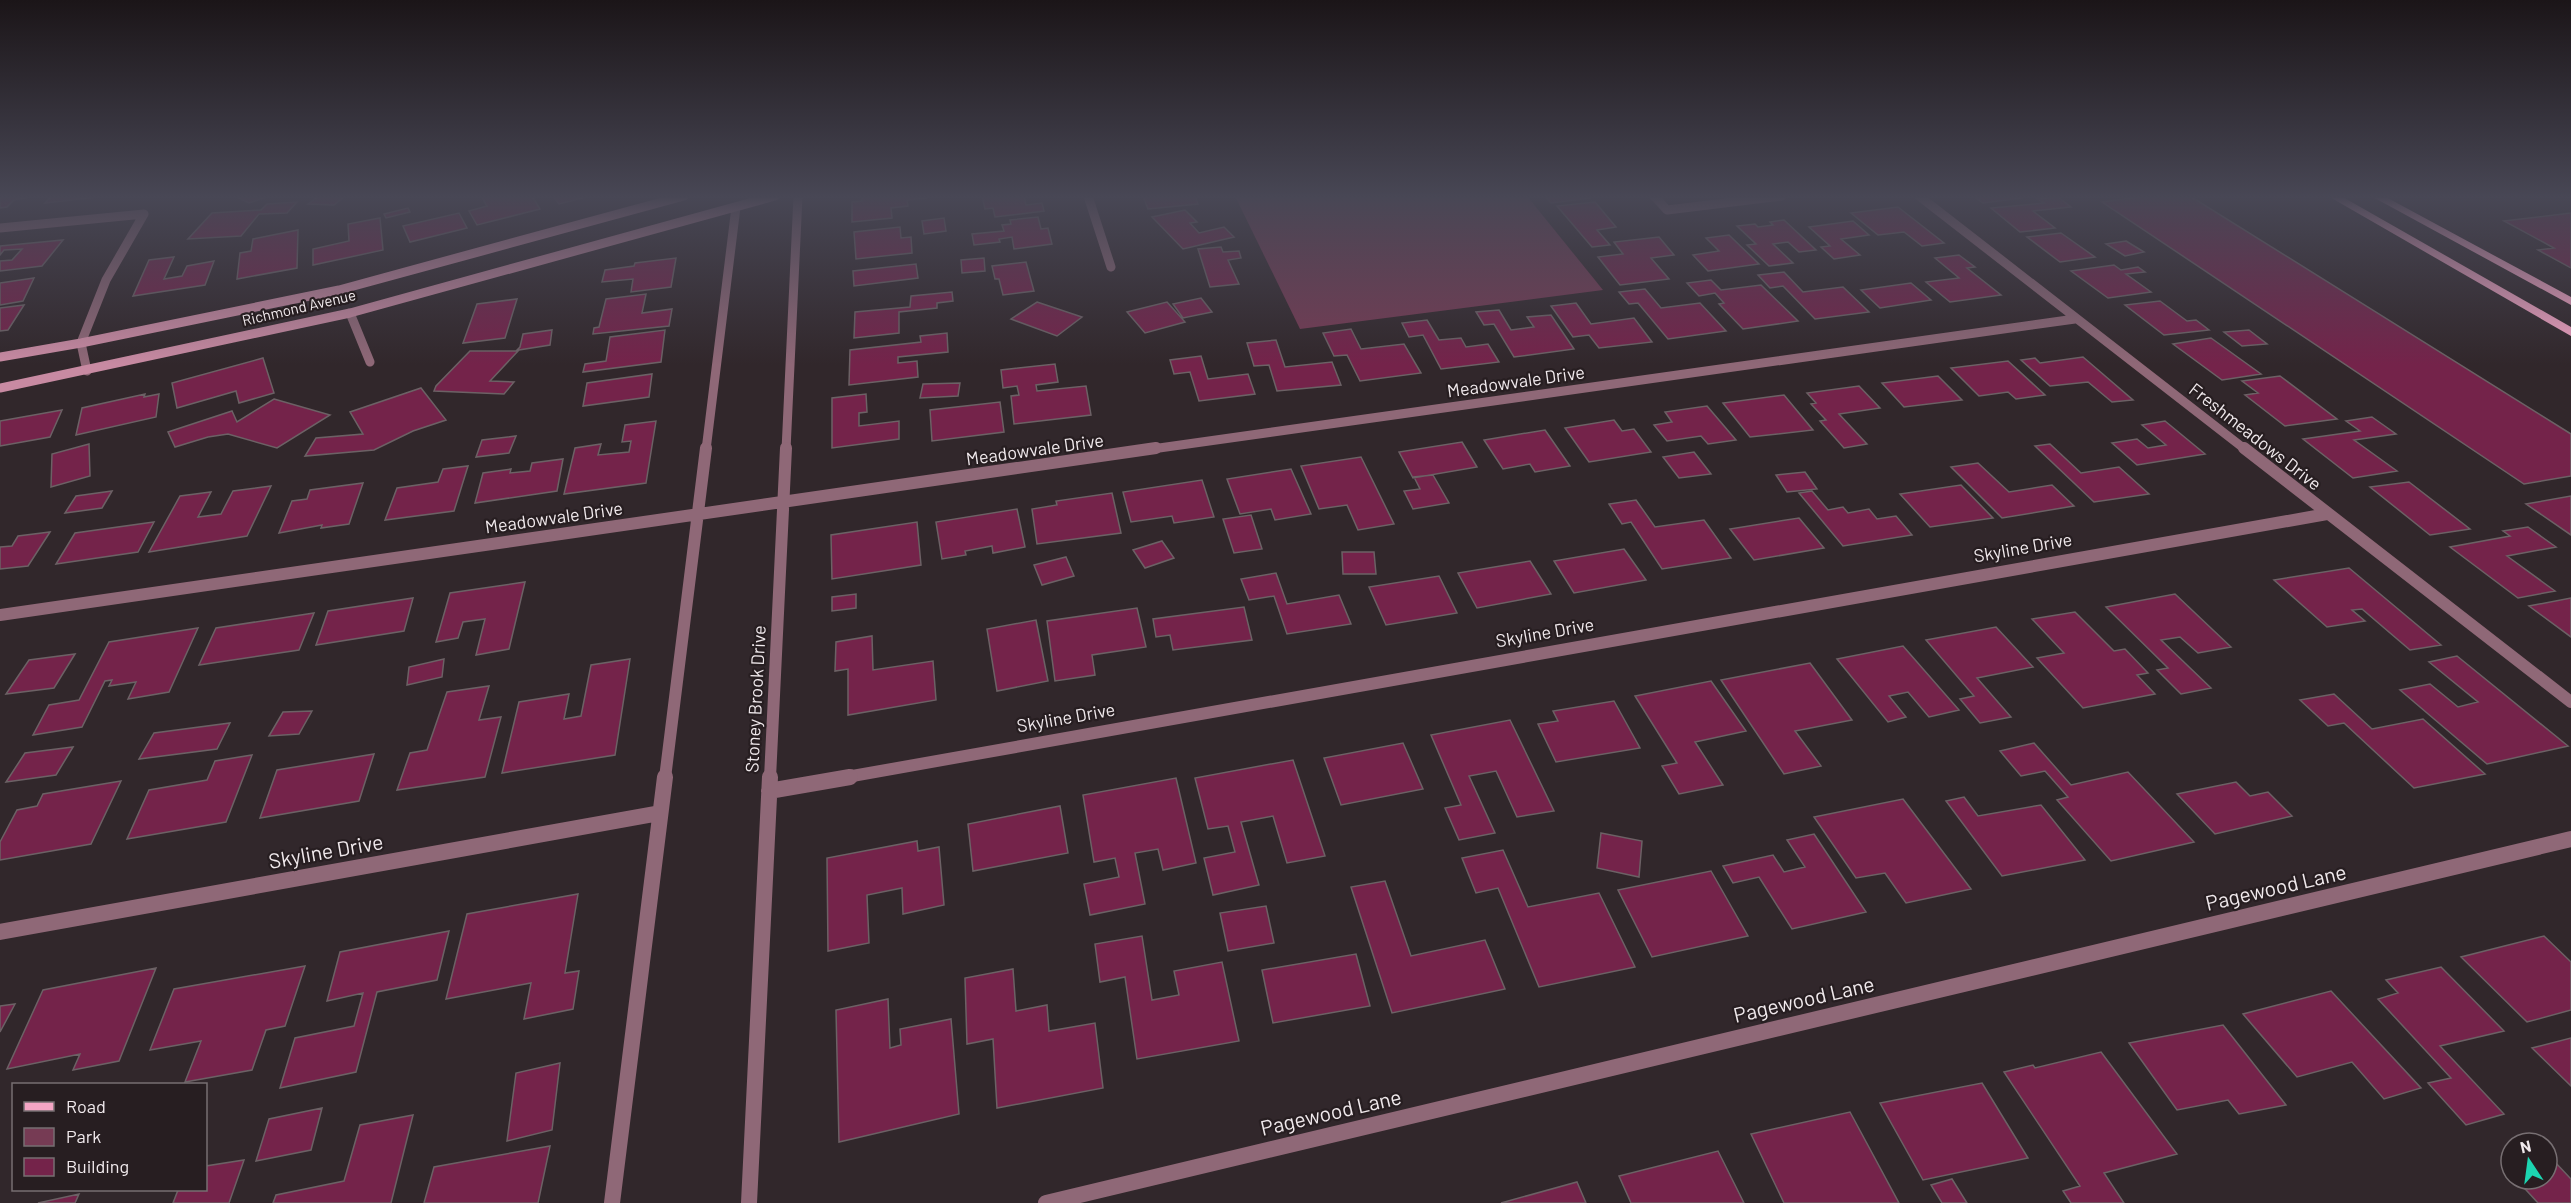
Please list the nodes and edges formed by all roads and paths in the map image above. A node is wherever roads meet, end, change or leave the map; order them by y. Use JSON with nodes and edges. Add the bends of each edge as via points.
{"nodes":[{"id":1,"x":122,"y":252,"type":"edge"},
{"id":2,"x":478,"y":252,"type":"edge"},
{"id":3,"x":572,"y":252,"type":"edge"},
{"id":4,"x":730,"y":252,"type":"edge"},
{"id":5,"x":795,"y":252,"type":"edge"},
{"id":6,"x":1106,"y":252,"type":"edge"},
{"id":7,"x":1991,"y":252,"type":"edge"},
{"id":8,"x":2431,"y":252,"type":"edge"},
{"id":9,"x":2479,"y":252,"type":"edge"},
{"id":10,"x":1111,"y":267,"type":"dead end"},
{"id":11,"x":2571,"y":302,"type":"edge"},
{"id":12,"x":350,"y":313,"type":"junction"},
{"id":13,"x":2075,"y":319,"type":"junction"},
{"id":14,"x":2571,"y":332,"type":"edge"},
{"id":15,"x":81,"y":342,"type":"junction"},
{"id":16,"x":0,"y":357,"type":"edge"},
{"id":17,"x":370,"y":362,"type":"dead end"},
{"id":18,"x":87,"y":371,"type":"junction"},
{"id":19,"x":0,"y":388,"type":"edge"},
{"id":20,"x":783,"y":501,"type":"junction"},
{"id":21,"x":698,"y":514,"type":"junction"},
{"id":22,"x":2327,"y":514,"type":"junction"},
{"id":23,"x":0,"y":615,"type":"edge"},
{"id":24,"x":2571,"y":702,"type":"edge"},
{"id":25,"x":769,"y":790,"type":"junction"},
{"id":26,"x":660,"y":813,"type":"junction"},
{"id":27,"x":2571,"y":839,"type":"edge"},
{"id":28,"x":0,"y":932,"type":"edge"},
{"id":29,"x":612,"y":1203,"type":"edge"},
{"id":30,"x":749,"y":1203,"type":"edge"},
{"id":31,"x":1046,"y":1203,"type":"edge"}],
"edges":[{"from":1,"to":15,"type":"street","via":[[106,280]]},
{"from":2,"to":15,"type":"main road","name":"Richmond Avenue","via":[[339,290]]},
{"from":3,"to":12,"type":"main road","name":"Richmond Avenue"},
{"from":4,"to":21,"type":"street"},
{"from":5,"to":20,"type":"street","name":"Stoney Brook Drive"},
{"from":6,"to":10,"type":"street"},
{"from":7,"to":13,"type":"street","name":"Freshmeadows Drive"},
{"from":8,"to":14,"type":"main road"},
{"from":9,"to":11,"type":"main road"},
{"from":12,"to":17,"type":"street"},
{"from":12,"to":18,"type":"main road","name":"Richmond Avenue"},
{"from":13,"to":20,"type":"street","name":"Meadowvale Drive"},
{"from":13,"to":22,"type":"street","name":"Freshmeadows Drive"},
{"from":15,"to":16,"type":"main road","name":"Richmond Avenue"},
{"from":15,"to":18,"type":"street"},
{"from":18,"to":19,"type":"main road","name":"Richmond Avenue"},
{"from":20,"to":21,"type":"street","name":"Meadowvale Drive"},
{"from":20,"to":25,"type":"street","name":"Stoney Brook Drive"},
{"from":21,"to":23,"type":"street","name":"Meadowvale Drive"},
{"from":21,"to":26,"type":"street"},
{"from":22,"to":24,"type":"street","name":"Freshmeadows Drive"},
{"from":22,"to":25,"type":"street","name":"Skyline Drive"},
{"from":25,"to":30,"type":"street","name":"Stoney Brook Drive"},
{"from":26,"to":28,"type":"street","name":"Skyline Drive"},
{"from":26,"to":29,"type":"street"},
{"from":27,"to":31,"type":"street","name":"Pagewood Lane"}]}
